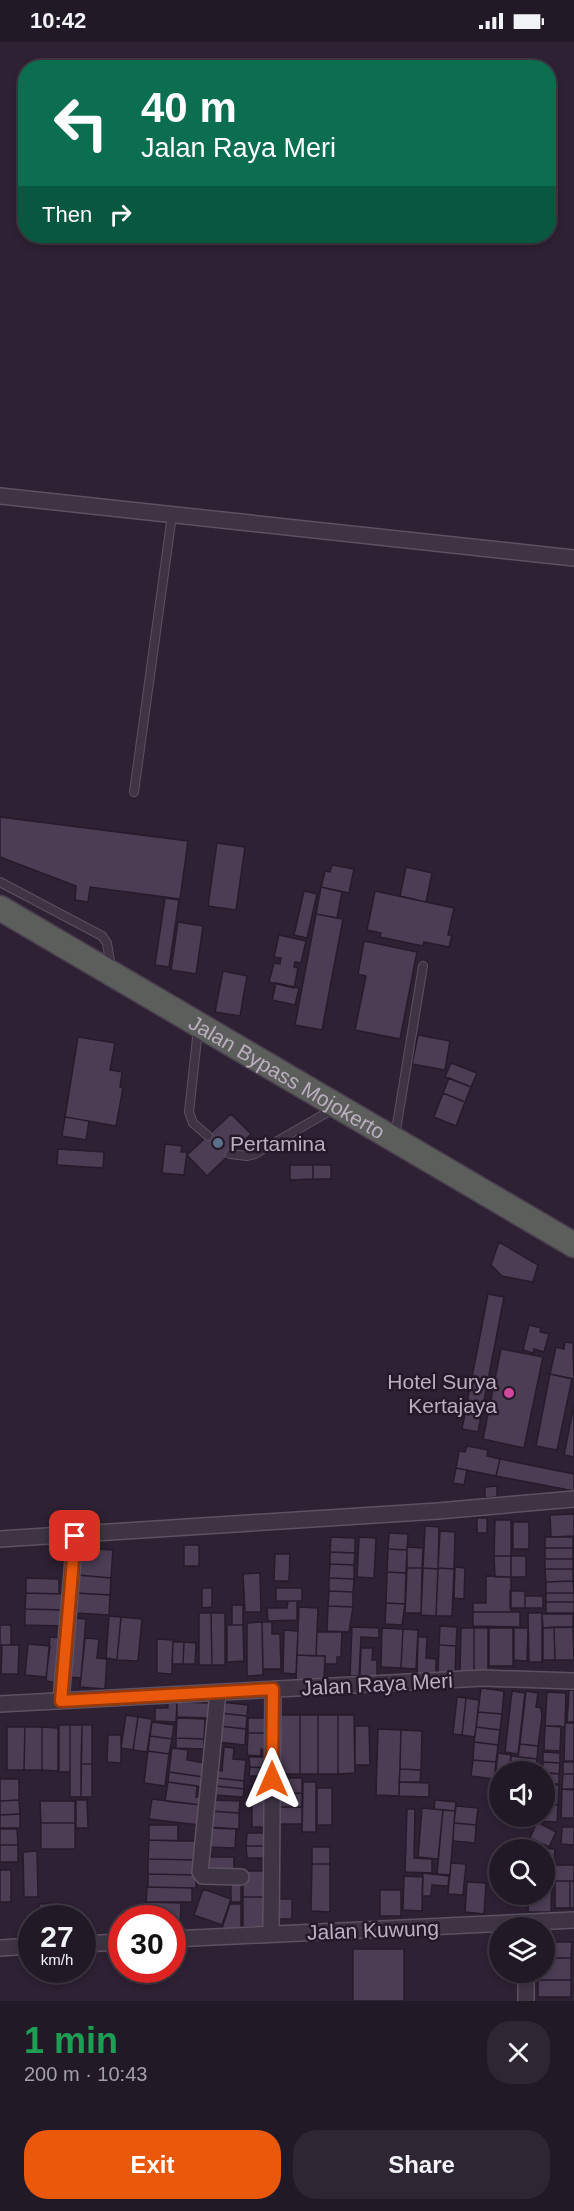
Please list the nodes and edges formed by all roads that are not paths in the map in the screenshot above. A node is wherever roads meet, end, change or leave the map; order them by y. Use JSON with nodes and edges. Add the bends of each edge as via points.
{"nodes":[{"id":1,"x":0,"y":496,"type":"edge"},
{"id":2,"x":172,"y":515,"type":"junction"},
{"id":3,"x":574,"y":558,"type":"edge"},
{"id":4,"x":134,"y":792,"type":"dead end"},
{"id":5,"x":0,"y":882,"type":"edge"},
{"id":6,"x":0,"y":908,"type":"edge"},
{"id":7,"x":423,"y":966,"type":"dead end"},
{"id":8,"x":112,"y":972,"type":"junction"},
{"id":9,"x":198,"y":1024,"type":"junction"},
{"id":10,"x":339,"y":1106,"type":"junction"},
{"id":11,"x":208,"y":1136,"type":"dead end"},
{"id":12,"x":395,"y":1138,"type":"junction"},
{"id":13,"x":230,"y":1154,"type":"dead end"},
{"id":14,"x":574,"y":1245,"type":"edge"},
{"id":15,"x":574,"y":1498,"type":"edge"},
{"id":16,"x":75,"y":1536,"type":"junction"},
{"id":17,"x":0,"y":1539,"type":"edge"},
{"id":18,"x":574,"y":1681,"type":"edge"},
{"id":19,"x":273,"y":1689,"type":"junction"},
{"id":20,"x":218,"y":1692,"type":"junction"},
{"id":21,"x":61,"y":1701,"type":"junction"},
{"id":22,"x":0,"y":1704,"type":"edge"},
{"id":23,"x":241,"y":1877,"type":"dead end"},
{"id":24,"x":574,"y":1920,"type":"edge"},
{"id":25,"x":555,"y":1922,"type":"edge"},
{"id":26,"x":489,"y":1926,"type":"edge"},
{"id":27,"x":271,"y":1934,"type":"junction"},
{"id":28,"x":186,"y":1938,"type":"edge"},
{"id":29,"x":18,"y":1947,"type":"edge"},
{"id":30,"x":0,"y":1948,"type":"edge"},
{"id":31,"x":526,"y":1983,"type":"edge"},
{"id":32,"x":526,"y":2001,"type":"edge"}],
"edges":[{"from":1,"to":2,"type":"street"},
{"from":2,"to":3,"type":"street"},
{"from":2,"to":4,"type":"lane"},
{"from":5,"to":8,"type":"lane","via":[[102,936]]},
{"from":6,"to":8,"type":"highway","name":"Jalan Bypass Mojokerto"},
{"from":7,"to":12,"type":"lane"},
{"from":8,"to":9,"type":"highway","name":"Jalan Bypass Mojokerto"},
{"from":9,"to":10,"type":"highway","name":"Jalan Bypass Mojokerto"},
{"from":9,"to":11,"type":"lane","via":[[189,1112],[193,1123]]},
{"from":10,"to":12,"type":"highway","name":"Jalan Bypass Mojokerto"},
{"from":10,"to":13,"type":"lane","via":[[255,1154]]},
{"from":12,"to":14,"type":"highway","name":"Jalan Bypass Mojokerto"},
{"from":15,"to":16,"type":"street","via":[[473,1509]]},
{"from":16,"to":17,"type":"street"},
{"from":16,"to":21,"type":"street"},
{"from":18,"to":19,"type":"street","name":"Jalan Raya Meri","via":[[483,1678]]},
{"from":19,"to":20,"type":"street","name":"Jalan Raya Meri"},
{"from":19,"to":27,"type":"street"},
{"from":20,"to":21,"type":"street","name":"Jalan Raya Meri"},
{"from":20,"to":23,"type":"street","via":[[200,1872],[203,1876]]},
{"from":21,"to":22,"type":"street","name":"Jalan Raya Meri"},
{"from":24,"to":25,"type":"street","name":"Jalan Kuwung"},
{"from":26,"to":27,"type":"street","name":"Jalan Kuwung"},
{"from":27,"to":28,"type":"street","name":"Jalan Kuwung"},
{"from":29,"to":30,"type":"street"},
{"from":31,"to":32,"type":"street"}]}
